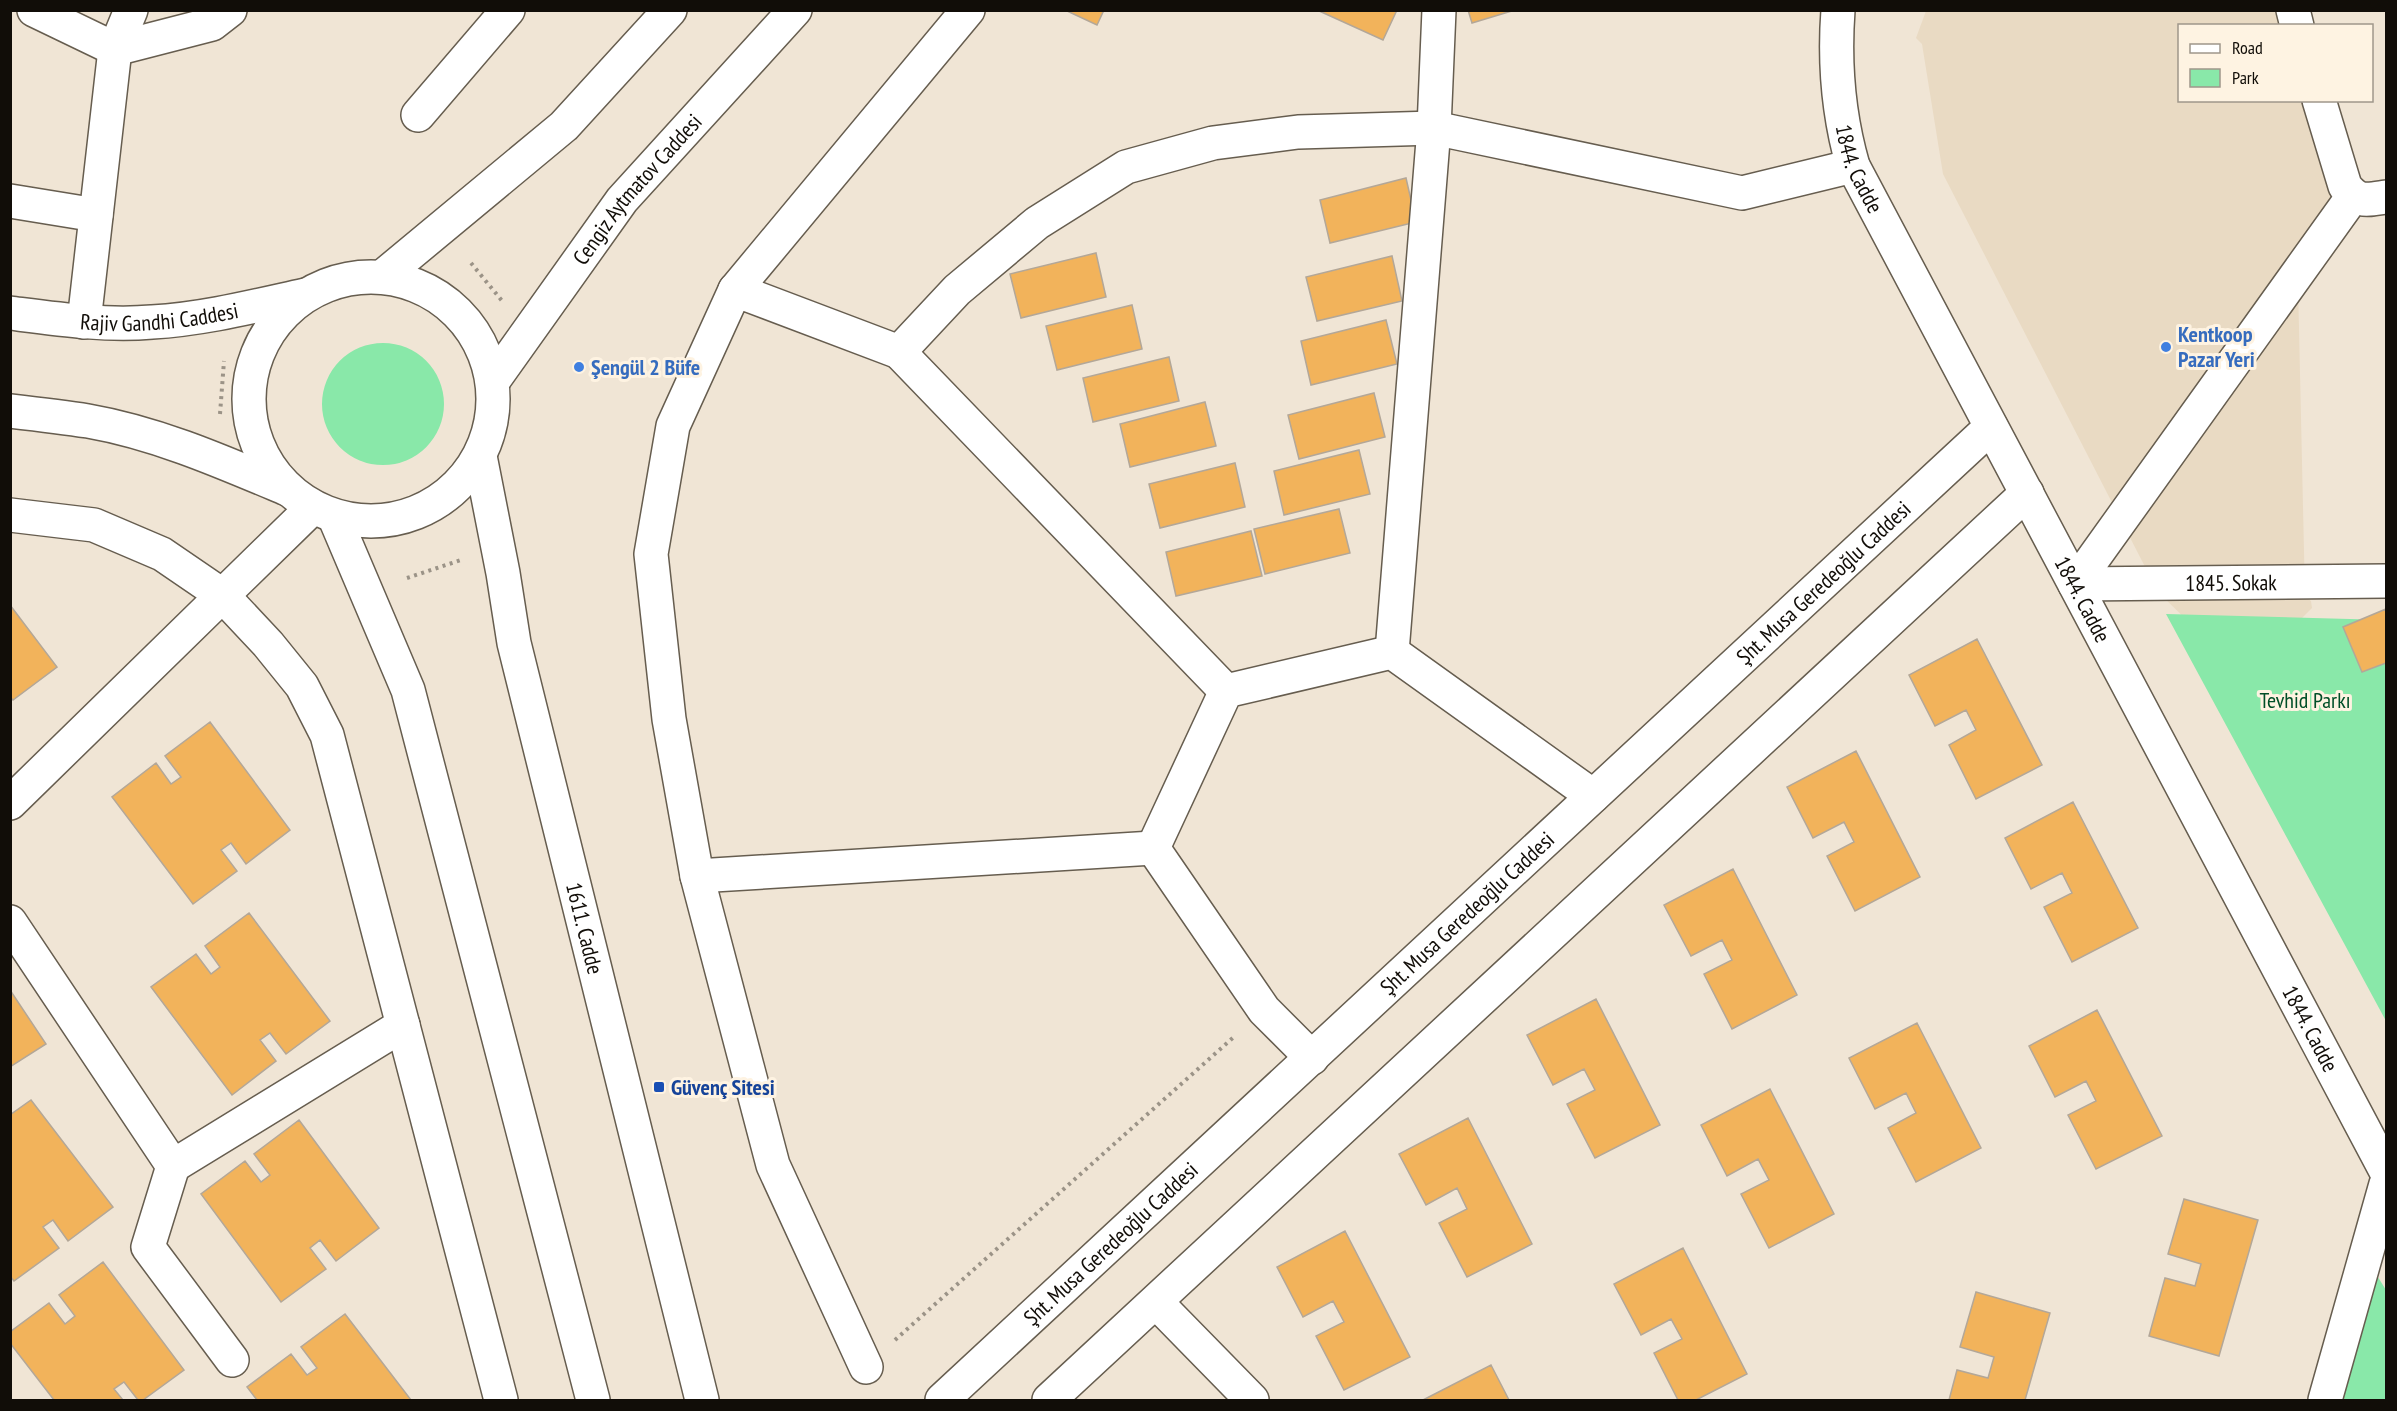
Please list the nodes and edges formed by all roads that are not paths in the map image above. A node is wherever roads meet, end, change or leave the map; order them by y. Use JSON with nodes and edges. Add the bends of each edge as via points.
{"nodes":[{"id":1,"x":34,"y":10,"type":"edge"},
{"id":2,"x":131,"y":10,"type":"edge"},
{"id":3,"x":230,"y":10,"type":"edge"},
{"id":4,"x":508,"y":10,"type":"edge"},
{"id":5,"x":670,"y":10,"type":"edge"},
{"id":6,"x":795,"y":10,"type":"edge"},
{"id":7,"x":968,"y":10,"type":"edge"},
{"id":8,"x":1438,"y":10,"type":"edge"},
{"id":9,"x":1838,"y":10,"type":"edge"},
{"id":10,"x":115,"y":49,"type":"junction"},
{"id":11,"x":2320,"y":102,"type":"edge"},
{"id":12,"x":417,"y":115,"type":"dead end"},
{"id":13,"x":1434,"y":128,"type":"junction"},
{"id":14,"x":1852,"y":166,"type":"junction"},
{"id":15,"x":2353,"y":196,"type":"junction"},
{"id":16,"x":2386,"y":197,"type":"edge"},
{"id":17,"x":10,"y":201,"type":"edge"},
{"id":18,"x":96,"y":215,"type":"junction"},
{"id":19,"x":382,"y":277,"type":"junction"},
{"id":20,"x":735,"y":290,"type":"junction"},
{"id":21,"x":307,"y":295,"type":"junction"},
{"id":22,"x":10,"y":313,"type":"edge"},
{"id":23,"x":84,"y":322,"type":"junction"},
{"id":24,"x":898,"y":352,"type":"junction"},
{"id":25,"x":493,"y":381,"type":"junction"},
{"id":26,"x":10,"y":411,"type":"edge"},
{"id":27,"x":1991,"y":427,"type":"junction"},
{"id":28,"x":480,"y":456,"type":"junction"},
{"id":29,"x":2026,"y":493,"type":"junction"},
{"id":30,"x":312,"y":504,"type":"junction"},
{"id":31,"x":10,"y":515,"type":"edge"},
{"id":32,"x":2386,"y":581,"type":"edge"},
{"id":33,"x":2075,"y":584,"type":"junction"},
{"id":34,"x":222,"y":595,"type":"junction"},
{"id":35,"x":1392,"y":652,"type":"junction"},
{"id":36,"x":1226,"y":691,"type":"junction"},
{"id":37,"x":1593,"y":796,"type":"junction"},
{"id":38,"x":10,"y":803,"type":"edge"},
{"id":39,"x":1153,"y":848,"type":"junction"},
{"id":40,"x":697,"y":876,"type":"junction"},
{"id":41,"x":10,"y":922,"type":"edge"},
{"id":42,"x":403,"y":1025,"type":"junction"},
{"id":43,"x":1312,"y":1058,"type":"junction"},
{"id":44,"x":173,"y":1166,"type":"junction"},
{"id":45,"x":2386,"y":1170,"type":"edge"},
{"id":46,"x":2386,"y":1184,"type":"edge"},
{"id":47,"x":1156,"y":1302,"type":"junction"},
{"id":48,"x":232,"y":1360,"type":"dead end"},
{"id":49,"x":866,"y":1366,"type":"road end"},
{"id":50,"x":501,"y":1401,"type":"edge"},
{"id":51,"x":593,"y":1401,"type":"edge"},
{"id":52,"x":702,"y":1401,"type":"edge"},
{"id":53,"x":942,"y":1401,"type":"edge"},
{"id":54,"x":1049,"y":1401,"type":"edge"},
{"id":55,"x":1252,"y":1401,"type":"edge"},
{"id":56,"x":2325,"y":1401,"type":"edge"}],
"edges":[{"from":1,"to":10,"type":"street"},
{"from":2,"to":10,"type":"street"},
{"from":3,"to":10,"type":"street","via":[[212,24]]},
{"from":4,"to":12,"type":"street"},
{"from":5,"to":19,"type":"street","via":[[557,132]]},
{"from":6,"to":25,"type":"street","name":"Cengiz Aytmatov Caddesi","via":[[622,200]]},
{"from":7,"to":20,"type":"street"},
{"from":8,"to":13,"type":"street"},
{"from":9,"to":14,"type":"street","name":"1844. Cadde","via":[[1838,97]]},
{"from":10,"to":18,"type":"street"},
{"from":11,"to":15,"type":"street","via":[[2344,186]]},
{"from":13,"to":14,"type":"street","via":[[1742,193]]},
{"from":13,"to":24,"type":"street","via":[[1298,132],[1213,143],[1126,167],[1037,223],[957,290]]},
{"from":13,"to":35,"type":"street"},
{"from":14,"to":27,"type":"street","name":"1844. Cadde"},
{"from":15,"to":16,"type":"street","via":[[2367,200]]},
{"from":15,"to":33,"type":"street"},
{"from":17,"to":18,"type":"street"},
{"from":18,"to":23,"type":"street"},
{"from":19,"to":21,"type":"street","via":[[343,280]]},
{"from":19,"to":25,"type":"street","via":[[422,287],[452,303],[481,344]]},
{"from":20,"to":24,"type":"street"},
{"from":20,"to":40,"type":"street","via":[[673,426],[651,554],[669,719]]},
{"from":21,"to":23,"type":"street","name":"Rajiv Gandhi Caddesi","via":[[152,322]]},
{"from":21,"to":30,"type":"street","via":[[275,323],[256,360],[249,422],[269,467]]},
{"from":22,"to":23,"type":"street","name":"Rajiv Gandhi Caddesi"},
{"from":24,"to":36,"type":"street"},
{"from":25,"to":28,"type":"street","via":[[492,419]]},
{"from":26,"to":30,"type":"street","via":[[89,421],[160,440],[216,459]]},
{"from":27,"to":29,"type":"street","name":"1844. Cadde"},
{"from":27,"to":37,"type":"street","name":"Şht. Musa Geredeoğlu Caddesi"},
{"from":28,"to":30,"type":"street","via":[[457,487],[436,504],[394,520],[357,520]]},
{"from":28,"to":52,"type":"street","name":"1611. Cadde","via":[[514,644]]},
{"from":29,"to":33,"type":"street","name":"1844. Cadde"},
{"from":29,"to":47,"type":"street"},
{"from":30,"to":34,"type":"street"},
{"from":30,"to":51,"type":"street","via":[[408,690]]},
{"from":31,"to":34,"type":"street","via":[[94,525],[162,554]]},
{"from":32,"to":33,"type":"street","name":"1845. Sokak"},
{"from":33,"to":45,"type":"street","name":"1844. Cadde"},
{"from":34,"to":38,"type":"street"},
{"from":34,"to":42,"type":"street","via":[[302,686],[327,735]]},
{"from":35,"to":36,"type":"street"},
{"from":35,"to":37,"type":"street"},
{"from":36,"to":39,"type":"street"},
{"from":37,"to":43,"type":"street","name":"Şht. Musa Geredeoğlu Caddesi"},
{"from":39,"to":40,"type":"street"},
{"from":39,"to":43,"type":"street","via":[[1264,1010]]},
{"from":40,"to":49,"type":"street","via":[[773,1165]]},
{"from":41,"to":44,"type":"street"},
{"from":42,"to":44,"type":"street"},
{"from":42,"to":50,"type":"street"},
{"from":43,"to":53,"type":"street","name":"Şht. Musa Geredeoğlu Caddesi"},
{"from":44,"to":48,"type":"street","via":[[148,1247]]},
{"from":46,"to":56,"type":"street"},
{"from":47,"to":54,"type":"street"},
{"from":47,"to":55,"type":"street"}]}
